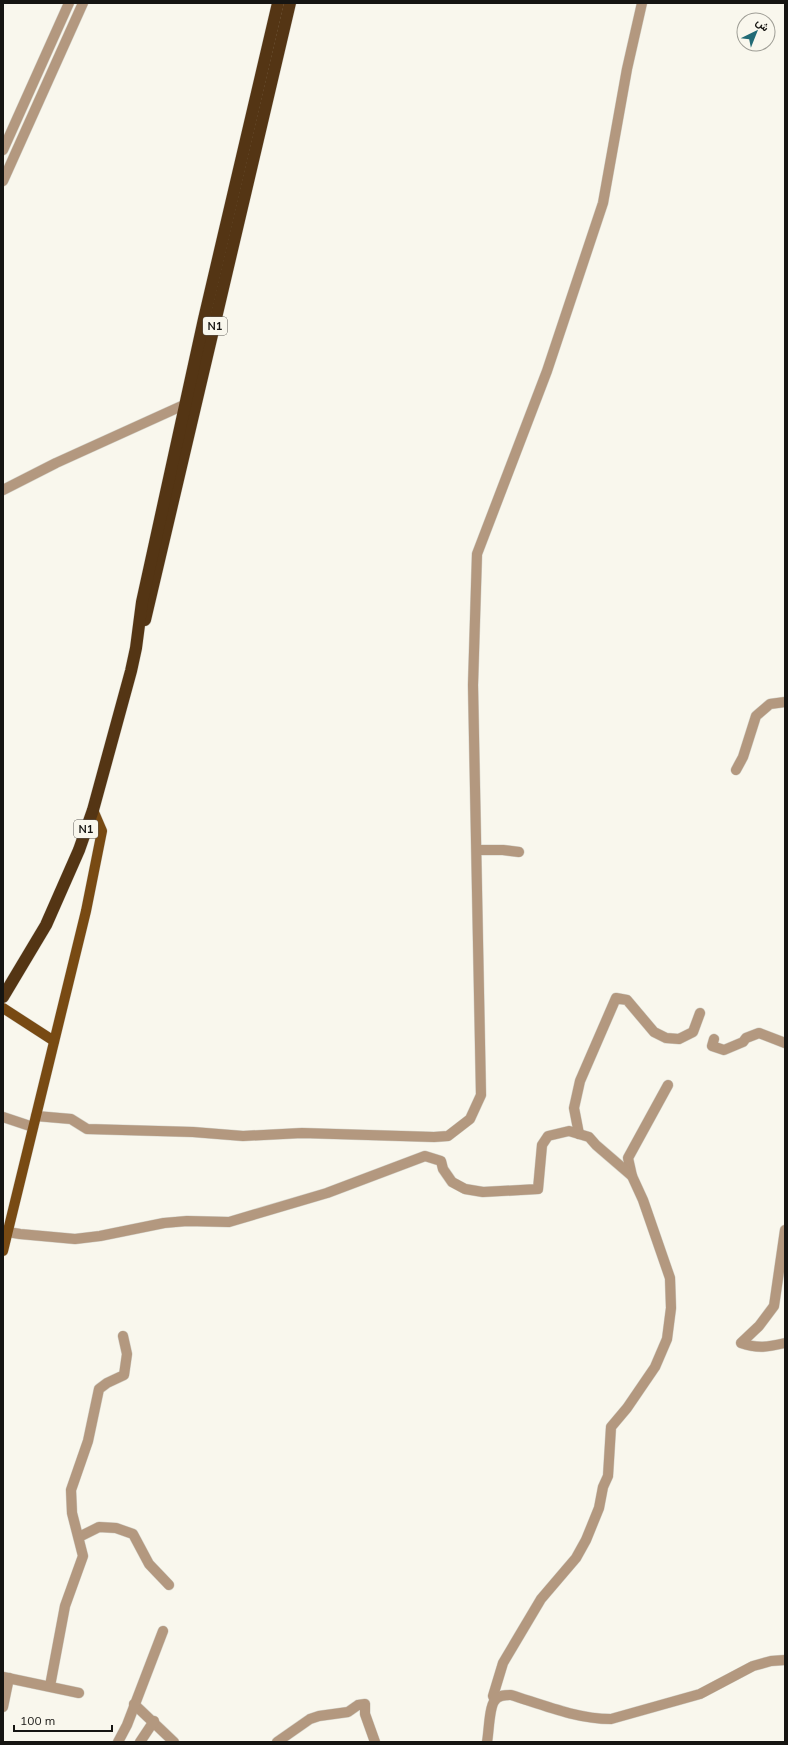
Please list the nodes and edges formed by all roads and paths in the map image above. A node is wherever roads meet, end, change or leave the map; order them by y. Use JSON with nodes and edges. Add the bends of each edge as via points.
{"nodes":[{"id":1,"x":69,"y":3,"type":"edge"},
{"id":2,"x":83,"y":3,"type":"edge"},
{"id":3,"x":278,"y":3,"type":"edge"},
{"id":4,"x":290,"y":3,"type":"edge"},
{"id":5,"x":642,"y":3,"type":"edge"},
{"id":6,"x":3,"y":150,"type":"edge"},
{"id":7,"x":3,"y":181,"type":"edge"},
{"id":8,"x":186,"y":404,"type":"junction"},
{"id":9,"x":3,"y":490,"type":"edge"},
{"id":10,"x":136,"y":648,"type":"junction"},
{"id":11,"x":785,"y":702,"type":"edge"},
{"id":12,"x":736,"y":770,"type":"dead end"},
{"id":13,"x":93,"y":810,"type":"junction"},
{"id":14,"x":477,"y":850,"type":"junction"},
{"id":15,"x":519,"y":852,"type":"dead end"},
{"id":16,"x":3,"y":997,"type":"edge"},
{"id":17,"x":3,"y":1008,"type":"edge"},
{"id":18,"x":700,"y":1013,"type":"dead end"},
{"id":19,"x":714,"y":1039,"type":"dead end"},
{"id":20,"x":54,"y":1041,"type":"junction"},
{"id":21,"x":785,"y":1043,"type":"edge"},
{"id":22,"x":668,"y":1085,"type":"dead end"},
{"id":23,"x":36,"y":1116,"type":"junction"},
{"id":24,"x":3,"y":1117,"type":"edge"},
{"id":25,"x":33,"y":1126,"type":"junction"},
{"id":26,"x":579,"y":1134,"type":"junction"},
{"id":27,"x":632,"y":1176,"type":"junction"},
{"id":28,"x":785,"y":1230,"type":"edge"},
{"id":29,"x":8,"y":1232,"type":"junction"},
{"id":30,"x":3,"y":1251,"type":"edge"},
{"id":31,"x":123,"y":1336,"type":"dead end"},
{"id":32,"x":785,"y":1343,"type":"edge"},
{"id":33,"x":79,"y":1537,"type":"junction"},
{"id":34,"x":169,"y":1585,"type":"dead end"},
{"id":35,"x":163,"y":1631,"type":"dead end"},
{"id":36,"x":785,"y":1660,"type":"edge"},
{"id":37,"x":6,"y":1678,"type":"edge"},
{"id":38,"x":50,"y":1686,"type":"junction"},
{"id":39,"x":79,"y":1693,"type":"dead end"},
{"id":40,"x":495,"y":1700,"type":"junction"},
{"id":41,"x":134,"y":1704,"type":"junction"},
{"id":42,"x":3,"y":1707,"type":"edge"},
{"id":43,"x":154,"y":1721,"type":"junction"},
{"id":44,"x":118,"y":1742,"type":"edge"},
{"id":45,"x":140,"y":1742,"type":"edge"},
{"id":46,"x":174,"y":1742,"type":"edge"},
{"id":47,"x":277,"y":1742,"type":"edge"},
{"id":48,"x":375,"y":1742,"type":"edge"},
{"id":49,"x":487,"y":1742,"type":"edge"}],
"edges":[{"from":1,"to":6,"type":"street"},
{"from":2,"to":7,"type":"street"},
{"from":3,"to":8,"type":"highway","number":"N1"},
{"from":4,"to":10,"type":"highway","number":"N1","via":[[150,604]]},
{"from":5,"to":14,"type":"street","via":[[627,69],[603,203],[548,371],[477,554],[473,685]]},
{"from":8,"to":9,"type":"street"},
{"from":8,"to":10,"type":"highway","number":"N1","via":[[142,602]]},
{"from":10,"to":13,"type":"highway","number":"N1"},
{"from":11,"to":12,"type":"street","via":[[770,704],[756,716],[743,757]]},
{"from":13,"to":16,"type":"highway","number":"N1","via":[[79,850],[46,924]]},
{"from":13,"to":20,"type":"main road","via":[[102,832],[86,911]]},
{"from":14,"to":15,"type":"street"},
{"from":14,"to":23,"type":"street","via":[[482,1095],[470,1119],[448,1136],[302,1133],[243,1136],[87,1129],[71,1119]]},
{"from":17,"to":20,"type":"main road"},
{"from":18,"to":26,"type":"street","via":[[693,1032],[680,1039],[666,1038],[654,1032],[627,1000],[616,998],[580,1081],[574,1108]]},
{"from":19,"to":21,"type":"street","via":[[712,1046],[724,1050],[760,1033]]},
{"from":20,"to":23,"type":"main road"},
{"from":22,"to":27,"type":"street","via":[[628,1158]]},
{"from":23,"to":25,"type":"main road"},
{"from":24,"to":25,"type":"street"},
{"from":25,"to":29,"type":"main road"},
{"from":26,"to":27,"type":"street","via":[[589,1137]]},
{"from":26,"to":29,"type":"street","via":[[569,1131],[548,1136],[542,1145],[538,1189],[483,1192],[465,1189],[452,1182],[441,1161],[425,1156],[327,1193],[229,1222],[164,1223],[75,1239]]},
{"from":27,"to":40,"type":"street","via":[[670,1278],[671,1308],[667,1339],[655,1367],[611,1427],[608,1476],[586,1540],[576,1558],[541,1599],[503,1663],[493,1696]]},
{"from":28,"to":32,"type":"street","via":[[774,1306],[759,1326],[741,1343],[752,1347],[765,1347]]},
{"from":29,"to":30,"type":"main road"},
{"from":31,"to":33,"type":"street","via":[[127,1354],[124,1376],[99,1389],[88,1441],[71,1490],[72,1513]]},
{"from":33,"to":34,"type":"street","via":[[99,1527],[116,1528],[133,1534],[149,1564]]},
{"from":33,"to":38,"type":"street","via":[[83,1556],[65,1606]]},
{"from":35,"to":41,"type":"street"},
{"from":36,"to":40,"type":"street","via":[[753,1666],[700,1694],[611,1719],[578,1715],[511,1695],[502,1695]]},
{"from":37,"to":38,"type":"street"},
{"from":37,"to":42,"type":"street"},
{"from":38,"to":39,"type":"street"},
{"from":40,"to":49,"type":"street"},
{"from":41,"to":43,"type":"street"},
{"from":41,"to":44,"type":"street"},
{"from":43,"to":45,"type":"street"},
{"from":43,"to":46,"type":"street"},
{"from":47,"to":48,"type":"street","via":[[310,1719],[348,1712],[358,1705],[365,1704],[365,1714]]}]}
